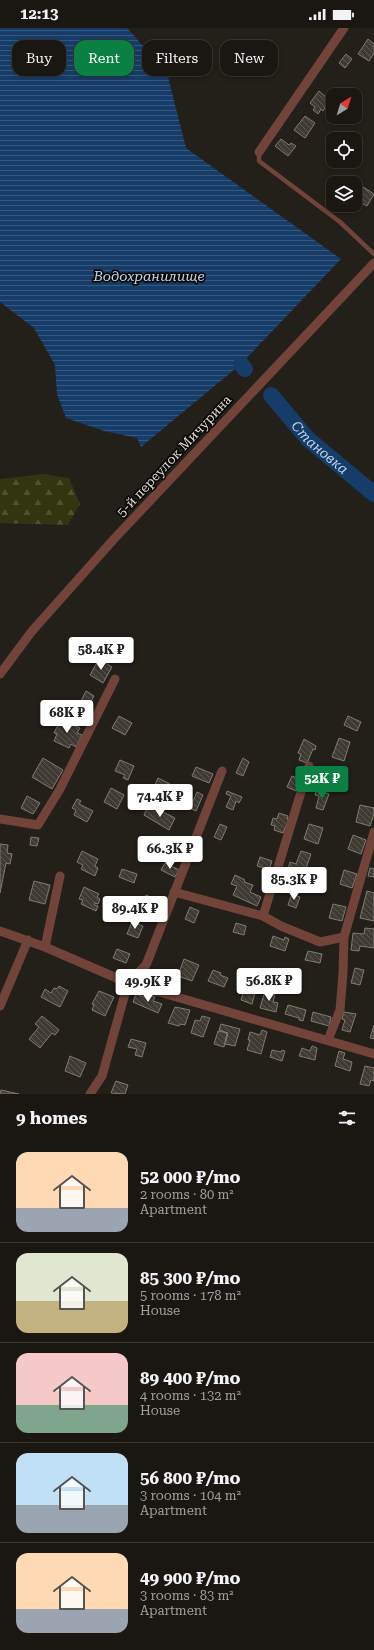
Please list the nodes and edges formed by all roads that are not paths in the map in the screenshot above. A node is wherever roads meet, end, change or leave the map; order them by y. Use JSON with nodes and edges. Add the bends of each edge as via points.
{"nodes":[{"id":1,"x":344,"y":28,"type":"edge"},
{"id":2,"x":259,"y":152,"type":"joint"},
{"id":3,"x":374,"y":254,"type":"edge"},
{"id":4,"x":374,"y":263,"type":"edge"},
{"id":5,"x":0,"y":674,"type":"edge"},
{"id":6,"x":115,"y":679,"type":"dead end"},
{"id":7,"x":309,"y":766,"type":"dead end"},
{"id":8,"x":222,"y":771,"type":"dead end"},
{"id":9,"x":0,"y":820,"type":"edge"},
{"id":10,"x":374,"y":832,"type":"edge"},
{"id":11,"x":60,"y":876,"type":"dead end"},
{"id":12,"x":174,"y":892,"type":"junction"},
{"id":13,"x":263,"y":916,"type":"junction"},
{"id":14,"x":0,"y":931,"type":"edge"},
{"id":15,"x":344,"y":937,"type":"junction"},
{"id":16,"x":28,"y":940,"type":"junction"},
{"id":17,"x":45,"y":947,"type":"junction"},
{"id":18,"x":128,"y":983,"type":"junction"},
{"id":19,"x":0,"y":1006,"type":"edge"},
{"id":20,"x":328,"y":1040,"type":"junction"},
{"id":21,"x":374,"y":1054,"type":"edge"},
{"id":22,"x":90,"y":1094,"type":"edge"}],
"edges":[{"from":1,"to":2,"type":"street"},
{"from":2,"to":3,"type":"lane","via":[[259,161],[340,222]]},
{"from":4,"to":5,"type":"street","name":"5-й переулок Мичурина","via":[[114,539],[32,631]]},
{"from":6,"to":9,"type":"street","via":[[60,789],[38,825]]},
{"from":7,"to":13,"type":"street"},
{"from":8,"to":12,"type":"street"},
{"from":10,"to":15,"type":"street"},
{"from":11,"to":17,"type":"street"},
{"from":12,"to":13,"type":"street"},
{"from":12,"to":18,"type":"street","via":[[146,965]]},
{"from":13,"to":15,"type":"street","via":[[320,942]]},
{"from":14,"to":16,"type":"street"},
{"from":15,"to":20,"type":"street","via":[[340,1010]]},
{"from":16,"to":17,"type":"street"},
{"from":16,"to":19,"type":"street"},
{"from":17,"to":18,"type":"street"},
{"from":18,"to":20,"type":"street"},
{"from":18,"to":22,"type":"street","via":[[102,1076]]},
{"from":20,"to":21,"type":"street"}]}
